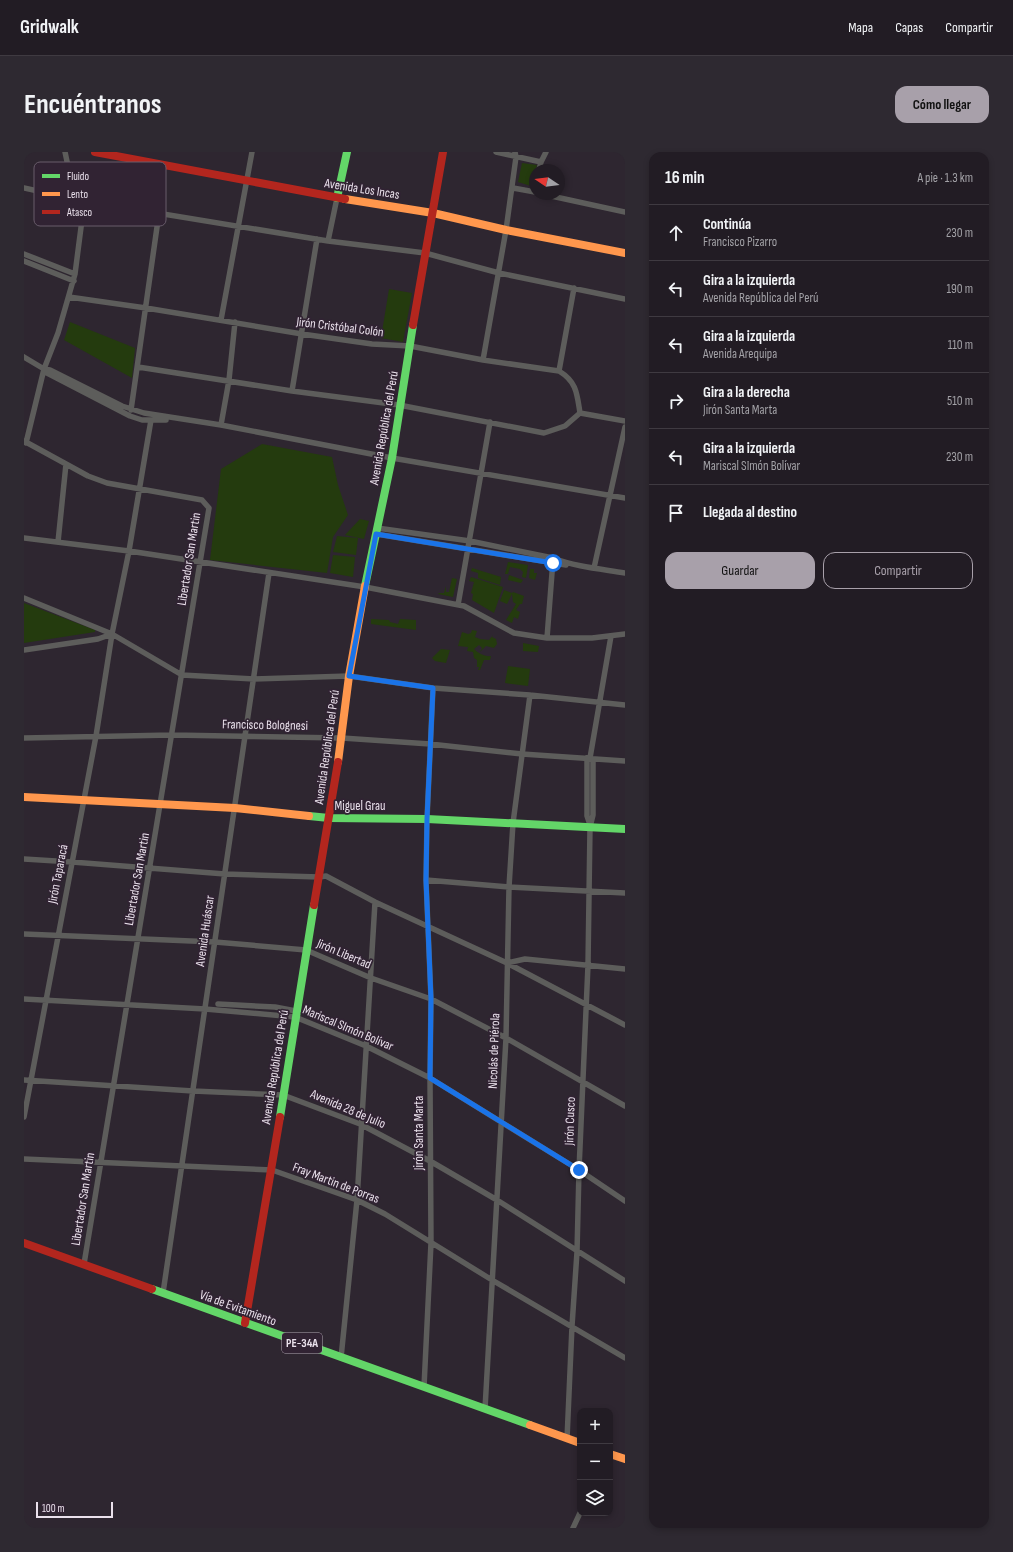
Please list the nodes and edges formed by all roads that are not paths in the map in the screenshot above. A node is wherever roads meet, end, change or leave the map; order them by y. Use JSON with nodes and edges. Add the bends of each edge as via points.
{"nodes":[{"id":1,"x":65,"y":152,"type":"edge"},
{"id":2,"x":95,"y":152,"type":"edge"},
{"id":3,"x":252,"y":152,"type":"edge"},
{"id":4,"x":347,"y":152,"type":"edge"},
{"id":5,"x":443,"y":152,"type":"edge"},
{"id":6,"x":496,"y":152,"type":"edge"},
{"id":7,"x":546,"y":152,"type":"edge"},
{"id":8,"x":516,"y":154,"type":"edge"},
{"id":9,"x":67,"y":162,"type":"edge"},
{"id":10,"x":147,"y":162,"type":"edge"},
{"id":11,"x":541,"y":162,"type":"joint"},
{"id":12,"x":166,"y":166,"type":"edge"},
{"id":13,"x":246,"y":181,"type":"junction"},
{"id":14,"x":24,"y":188,"type":"edge"},
{"id":15,"x":512,"y":188,"type":"junction"},
{"id":16,"x":34,"y":190,"type":"edge"},
{"id":17,"x":529,"y":190,"type":"edge"},
{"id":18,"x":337,"y":198,"type":"junction"},
{"id":19,"x":565,"y":199,"type":"edge"},
{"id":20,"x":625,"y":212,"type":"edge"},
{"id":21,"x":433,"y":213,"type":"junction"},
{"id":22,"x":166,"y":214,"type":"edge"},
{"id":23,"x":81,"y":226,"type":"edge"},
{"id":24,"x":157,"y":226,"type":"edge"},
{"id":25,"x":238,"y":226,"type":"junction"},
{"id":26,"x":506,"y":230,"type":"junction"},
{"id":27,"x":317,"y":240,"type":"junction"},
{"id":28,"x":328,"y":241,"type":"junction"},
{"id":29,"x":424,"y":253,"type":"junction"},
{"id":30,"x":625,"y":253,"type":"edge"},
{"id":31,"x":24,"y":254,"type":"edge"},
{"id":32,"x":24,"y":261,"type":"edge"},
{"id":33,"x":499,"y":272,"type":"junction"},
{"id":34,"x":75,"y":274,"type":"junction"},
{"id":35,"x":74,"y":281,"type":"junction"},
{"id":36,"x":574,"y":288,"type":"junction"},
{"id":37,"x":69,"y":298,"type":"junction"},
{"id":38,"x":625,"y":299,"type":"edge"},
{"id":39,"x":146,"y":308,"type":"junction"},
{"id":40,"x":221,"y":320,"type":"junction"},
{"id":41,"x":235,"y":322,"type":"junction"},
{"id":42,"x":302,"y":334,"type":"junction"},
{"id":43,"x":410,"y":346,"type":"junction"},
{"id":44,"x":24,"y":357,"type":"edge"},
{"id":45,"x":482,"y":360,"type":"junction"},
{"id":46,"x":138,"y":367,"type":"junction"},
{"id":47,"x":44,"y":369,"type":"junction"},
{"id":48,"x":559,"y":371,"type":"junction"},
{"id":49,"x":229,"y":380,"type":"junction"},
{"id":50,"x":292,"y":391,"type":"junction"},
{"id":51,"x":399,"y":405,"type":"junction"},
{"id":52,"x":131,"y":410,"type":"junction"},
{"id":53,"x":580,"y":413,"type":"junction"},
{"id":54,"x":151,"y":420,"type":"junction"},
{"id":55,"x":182,"y":420,"type":"junction"},
{"id":56,"x":625,"y":421,"type":"edge"},
{"id":57,"x":490,"y":422,"type":"junction"},
{"id":58,"x":221,"y":425,"type":"junction"},
{"id":59,"x":625,"y":427,"type":"edge"},
{"id":60,"x":25,"y":442,"type":"edge"},
{"id":61,"x":392,"y":458,"type":"junction"},
{"id":62,"x":66,"y":464,"type":"junction"},
{"id":63,"x":481,"y":474,"type":"junction"},
{"id":64,"x":139,"y":489,"type":"junction"},
{"id":65,"x":610,"y":496,"type":"junction"},
{"id":66,"x":625,"y":498,"type":"edge"},
{"id":67,"x":376,"y":531,"type":"junction"},
{"id":68,"x":24,"y":538,"type":"edge"},
{"id":69,"x":470,"y":541,"type":"junction"},
{"id":70,"x":58,"y":542,"type":"junction"},
{"id":71,"x":468,"y":550,"type":"junction"},
{"id":72,"x":129,"y":551,"type":"junction"},
{"id":73,"x":553,"y":561,"type":"junction"},
{"id":74,"x":199,"y":562,"type":"junction"},
{"id":75,"x":594,"y":568,"type":"junction"},
{"id":76,"x":269,"y":573,"type":"junction"},
{"id":77,"x":625,"y":573,"type":"edge"},
{"id":78,"x":365,"y":587,"type":"junction"},
{"id":79,"x":24,"y":598,"type":"edge"},
{"id":80,"x":458,"y":605,"type":"junction"},
{"id":81,"x":112,"y":634,"type":"junction"},
{"id":82,"x":625,"y":634,"type":"edge"},
{"id":83,"x":611,"y":636,"type":"junction"},
{"id":84,"x":547,"y":638,"type":"junction"},
{"id":85,"x":24,"y":650,"type":"edge"},
{"id":86,"x":182,"y":675,"type":"junction"},
{"id":87,"x":349,"y":676,"type":"junction"},
{"id":88,"x":254,"y":679,"type":"junction"},
{"id":89,"x":433,"y":688,"type":"junction"},
{"id":90,"x":530,"y":695,"type":"junction"},
{"id":91,"x":600,"y":702,"type":"junction"},
{"id":92,"x":625,"y":704,"type":"edge"},
{"id":93,"x":172,"y":735,"type":"junction"},
{"id":94,"x":96,"y":736,"type":"junction"},
{"id":95,"x":246,"y":736,"type":"junction"},
{"id":96,"x":24,"y":738,"type":"edge"},
{"id":97,"x":342,"y":738,"type":"junction"},
{"id":98,"x":430,"y":744,"type":"junction"},
{"id":99,"x":522,"y":754,"type":"junction"},
{"id":100,"x":590,"y":758,"type":"junction"},
{"id":101,"x":625,"y":761,"type":"edge"},
{"id":102,"x":24,"y":797,"type":"edge"},
{"id":103,"x":83,"y":800,"type":"junction"},
{"id":104,"x":160,"y":805,"type":"junction"},
{"id":105,"x":235,"y":808,"type":"junction"},
{"id":106,"x":329,"y":818,"type":"junction"},
{"id":107,"x":427,"y":819,"type":"junction"},
{"id":108,"x":513,"y":823,"type":"junction"},
{"id":109,"x":590,"y":827,"type":"junction"},
{"id":110,"x":625,"y":829,"type":"edge"},
{"id":111,"x":24,"y":859,"type":"edge"},
{"id":112,"x":72,"y":862,"type":"junction"},
{"id":113,"x":150,"y":868,"type":"junction"},
{"id":114,"x":225,"y":874,"type":"junction"},
{"id":115,"x":318,"y":877,"type":"junction"},
{"id":116,"x":426,"y":880,"type":"junction"},
{"id":117,"x":508,"y":887,"type":"junction"},
{"id":118,"x":590,"y":890,"type":"junction"},
{"id":119,"x":625,"y":893,"type":"edge"},
{"id":120,"x":375,"y":902,"type":"junction"},
{"id":121,"x":428,"y":927,"type":"junction"},
{"id":122,"x":24,"y":934,"type":"edge"},
{"id":123,"x":58,"y":936,"type":"junction"},
{"id":124,"x":138,"y":938,"type":"junction"},
{"id":125,"x":215,"y":942,"type":"junction"},
{"id":126,"x":306,"y":950,"type":"junction"},
{"id":127,"x":507,"y":962,"type":"junction"},
{"id":128,"x":588,"y":965,"type":"junction"},
{"id":129,"x":625,"y":969,"type":"edge"},
{"id":130,"x":371,"y":978,"type":"junction"},
{"id":131,"x":24,"y":999,"type":"edge"},
{"id":132,"x":431,"y":999,"type":"junction"},
{"id":133,"x":45,"y":1000,"type":"junction"},
{"id":134,"x":218,"y":1004,"type":"dead end"},
{"id":135,"x":126,"y":1005,"type":"junction"},
{"id":136,"x":586,"y":1005,"type":"junction"},
{"id":137,"x":205,"y":1009,"type":"junction"},
{"id":138,"x":295,"y":1014,"type":"junction"},
{"id":139,"x":625,"y":1025,"type":"edge"},
{"id":140,"x":506,"y":1038,"type":"junction"},
{"id":141,"x":366,"y":1046,"type":"junction"},
{"id":142,"x":430,"y":1078,"type":"junction"},
{"id":143,"x":24,"y":1080,"type":"edge"},
{"id":144,"x":31,"y":1080,"type":"junction"},
{"id":145,"x":582,"y":1082,"type":"junction"},
{"id":146,"x":113,"y":1085,"type":"junction"},
{"id":147,"x":193,"y":1091,"type":"junction"},
{"id":148,"x":283,"y":1095,"type":"junction"},
{"id":149,"x":625,"y":1106,"type":"edge"},
{"id":150,"x":24,"y":1117,"type":"edge"},
{"id":151,"x":501,"y":1122,"type":"junction"},
{"id":152,"x":360,"y":1124,"type":"junction"},
{"id":153,"x":24,"y":1159,"type":"edge"},
{"id":154,"x":430,"y":1161,"type":"junction"},
{"id":155,"x":100,"y":1163,"type":"junction"},
{"id":156,"x":181,"y":1167,"type":"junction"},
{"id":157,"x":272,"y":1170,"type":"junction"},
{"id":158,"x":579,"y":1170,"type":"junction"},
{"id":159,"x":357,"y":1200,"type":"junction"},
{"id":160,"x":496,"y":1200,"type":"junction"},
{"id":161,"x":625,"y":1200,"type":"edge"},
{"id":162,"x":24,"y":1243,"type":"edge"},
{"id":163,"x":431,"y":1243,"type":"junction"},
{"id":164,"x":577,"y":1252,"type":"junction"},
{"id":165,"x":84,"y":1264,"type":"junction"},
{"id":166,"x":492,"y":1280,"type":"junction"},
{"id":167,"x":625,"y":1281,"type":"edge"},
{"id":168,"x":163,"y":1293,"type":"junction"},
{"id":169,"x":245,"y":1323,"type":"junction"},
{"id":170,"x":572,"y":1326,"type":"junction"},
{"id":171,"x":341,"y":1358,"type":"junction"},
{"id":172,"x":625,"y":1358,"type":"edge"},
{"id":173,"x":424,"y":1387,"type":"junction"},
{"id":174,"x":485,"y":1409,"type":"junction"},
{"id":175,"x":567,"y":1439,"type":"junction"},
{"id":176,"x":577,"y":1442,"type":"edge"},
{"id":177,"x":613,"y":1455,"type":"edge"},
{"id":178,"x":625,"y":1459,"type":"edge"},
{"id":179,"x":579,"y":1516,"type":"edge"},
{"id":180,"x":573,"y":1528,"type":"edge"}],
"edges":[{"from":1,"to":9,"type":"street"},
{"from":2,"to":10,"type":"main road","name":"Avenida Los Incas"},
{"from":3,"to":13,"type":"street"},
{"from":4,"to":18,"type":"main road"},
{"from":5,"to":21,"type":"main road","name":"Avenida República del Perú"},
{"from":6,"to":8,"type":"street"},
{"from":7,"to":11,"type":"street"},
{"from":8,"to":11,"type":"street"},
{"from":8,"to":15,"type":"street"},
{"from":12,"to":13,"type":"main road","name":"Avenida Los Incas"},
{"from":13,"to":18,"type":"main road","name":"Avenida Los Incas"},
{"from":13,"to":25,"type":"street"},
{"from":14,"to":16,"type":"street"},
{"from":15,"to":17,"type":"street"},
{"from":15,"to":26,"type":"street"},
{"from":18,"to":21,"type":"main road","name":"Avenida Los Incas"},
{"from":18,"to":28,"type":"street"},
{"from":19,"to":20,"type":"street"},
{"from":21,"to":26,"type":"main road","name":"Avenida Los Incas"},
{"from":21,"to":29,"type":"main road","name":"Avenida República del Perú"},
{"from":22,"to":25,"type":"street"},
{"from":23,"to":34,"type":"street"},
{"from":24,"to":39,"type":"street"},
{"from":25,"to":27,"type":"street"},
{"from":25,"to":40,"type":"street"},
{"from":26,"to":30,"type":"main road","name":"Avenida Los Incas"},
{"from":26,"to":33,"type":"street"},
{"from":27,"to":28,"type":"street"},
{"from":27,"to":42,"type":"street"},
{"from":28,"to":29,"type":"street"},
{"from":29,"to":33,"type":"street"},
{"from":29,"to":43,"type":"main road","name":"Avenida República del Perú"},
{"from":31,"to":34,"type":"street"},
{"from":32,"to":35,"type":"street"},
{"from":33,"to":36,"type":"street"},
{"from":33,"to":45,"type":"street"},
{"from":34,"to":35,"type":"street"},
{"from":35,"to":37,"type":"street"},
{"from":36,"to":38,"type":"street"},
{"from":36,"to":48,"type":"street"},
{"from":37,"to":39,"type":"street","name":"Jirón Cristóbal Colón"},
{"from":37,"to":47,"type":"street"},
{"from":39,"to":40,"type":"street","name":"Jirón Cristóbal Colón"},
{"from":39,"to":46,"type":"street"},
{"from":40,"to":41,"type":"street","name":"Jirón Cristóbal Colón"},
{"from":41,"to":42,"type":"street","name":"Jirón Cristóbal Colón"},
{"from":41,"to":49,"type":"street"},
{"from":42,"to":43,"type":"street","name":"Jirón Cristóbal Colón","via":[[372,344]]},
{"from":42,"to":50,"type":"street"},
{"from":43,"to":45,"type":"street","name":"Jirón Cristóbal Colón"},
{"from":43,"to":51,"type":"main road","name":"Avenida República del Perú"},
{"from":44,"to":47,"type":"street"},
{"from":45,"to":48,"type":"street","name":"Jirón Cristóbal Colón"},
{"from":46,"to":49,"type":"street"},
{"from":46,"to":52,"type":"street"},
{"from":47,"to":52,"type":"street"},
{"from":47,"to":54,"type":"street","via":[[47,373],[120,412],[142,420]]},
{"from":47,"to":60,"type":"street"},
{"from":48,"to":53,"type":"street","via":[[566,375],[577,390]]},
{"from":49,"to":50,"type":"street"},
{"from":49,"to":58,"type":"street"},
{"from":50,"to":51,"type":"street"},
{"from":51,"to":57,"type":"street"},
{"from":51,"to":61,"type":"main road","name":"Avenida República del Perú"},
{"from":52,"to":55,"type":"street"},
{"from":53,"to":56,"type":"street"},
{"from":53,"to":57,"type":"street","via":[[565,426],[544,433]]},
{"from":54,"to":55,"type":"street"},
{"from":54,"to":64,"type":"street","name":"Jirón Taparacá"},
{"from":55,"to":58,"type":"street"},
{"from":57,"to":63,"type":"street"},
{"from":58,"to":61,"type":"street"},
{"from":59,"to":65,"type":"street"},
{"from":60,"to":62,"type":"street"},
{"from":61,"to":63,"type":"street"},
{"from":61,"to":67,"type":"main road","name":"Avenida República del Perú"},
{"from":62,"to":64,"type":"street","via":[[107,483]]},
{"from":62,"to":70,"type":"street"},
{"from":63,"to":65,"type":"street"},
{"from":63,"to":69,"type":"street"},
{"from":64,"to":72,"type":"street","name":"Jirón Taparacá"},
{"from":64,"to":74,"type":"street","name":"Libertador San Martin","via":[[202,500],[209,508]]},
{"from":65,"to":66,"type":"street"},
{"from":65,"to":75,"type":"street"},
{"from":67,"to":69,"type":"street"},
{"from":67,"to":71,"type":"street"},
{"from":67,"to":78,"type":"main road","name":"Avenida República del Perú"},
{"from":68,"to":70,"type":"street"},
{"from":69,"to":71,"type":"street"},
{"from":69,"to":73,"type":"street"},
{"from":70,"to":72,"type":"street"},
{"from":71,"to":73,"type":"street"},
{"from":71,"to":80,"type":"street"},
{"from":72,"to":74,"type":"street"},
{"from":72,"to":81,"type":"street","name":"Jirón Taparacá"},
{"from":73,"to":75,"type":"street","via":[[563,565]]},
{"from":73,"to":84,"type":"street"},
{"from":74,"to":76,"type":"street"},
{"from":74,"to":86,"type":"street","name":"Libertador San Martin"},
{"from":75,"to":77,"type":"street"},
{"from":76,"to":78,"type":"street"},
{"from":76,"to":88,"type":"street","name":"Avenida Huáscar"},
{"from":78,"to":80,"type":"street"},
{"from":78,"to":87,"type":"main road","name":"Avenida República del Perú"},
{"from":79,"to":81,"type":"street"},
{"from":80,"to":84,"type":"street","via":[[514,633]]},
{"from":81,"to":85,"type":"street","via":[[98,639]]},
{"from":81,"to":86,"type":"street"},
{"from":81,"to":94,"type":"street","name":"Jirón Taparacá"},
{"from":82,"to":83,"type":"street"},
{"from":83,"to":84,"type":"street"},
{"from":83,"to":91,"type":"street","name":"Jirón Cusco"},
{"from":86,"to":88,"type":"street"},
{"from":86,"to":93,"type":"street","name":"Libertador San Martin"},
{"from":87,"to":88,"type":"street"},
{"from":87,"to":89,"type":"street"},
{"from":87,"to":97,"type":"main road","name":"Avenida República del Perú"},
{"from":88,"to":95,"type":"street","name":"Avenida Huáscar"},
{"from":89,"to":90,"type":"street"},
{"from":89,"to":98,"type":"street","name":"Jirón Santa Marta"},
{"from":90,"to":91,"type":"street"},
{"from":90,"to":99,"type":"street","name":"Nicolás de Piérola"},
{"from":91,"to":92,"type":"street"},
{"from":91,"to":100,"type":"street","name":"Jirón Cusco"},
{"from":93,"to":94,"type":"street","name":"Francisco Bolognesi"},
{"from":93,"to":95,"type":"street","name":"Francisco Bolognesi"},
{"from":93,"to":104,"type":"street","name":"Libertador San Martin"},
{"from":94,"to":96,"type":"street","name":"Francisco Bolognesi"},
{"from":94,"to":103,"type":"street","name":"Jirón Taparacá"},
{"from":95,"to":97,"type":"street","name":"Francisco Bolognesi"},
{"from":95,"to":105,"type":"street","name":"Avenida Huáscar"},
{"from":97,"to":98,"type":"street","name":"Francisco Bolognesi"},
{"from":97,"to":106,"type":"main road","name":"Avenida República del Perú"},
{"from":98,"to":99,"type":"street","name":"Francisco Bolognesi"},
{"from":98,"to":107,"type":"street","name":"Jirón Santa Marta"},
{"from":99,"to":100,"type":"street","name":"Francisco Bolognesi"},
{"from":99,"to":108,"type":"street","name":"Nicolás de Piérola"},
{"from":100,"to":101,"type":"street","name":"Francisco Bolognesi"},
{"from":100,"to":109,"type":"street","name":"Jirón Cusco","via":[[587,816]]},
{"from":102,"to":103,"type":"main road","name":"Miguel Grau"},
{"from":103,"to":104,"type":"main road","name":"Miguel Grau"},
{"from":103,"to":112,"type":"street","name":"Jirón Taparacá"},
{"from":104,"to":105,"type":"main road","name":"Miguel Grau"},
{"from":104,"to":113,"type":"street","name":"Libertador San Martin"},
{"from":105,"to":106,"type":"main road","name":"Miguel Grau"},
{"from":105,"to":114,"type":"street","name":"Avenida Huáscar"},
{"from":106,"to":107,"type":"main road","name":"Miguel Grau"},
{"from":106,"to":115,"type":"main road","name":"Avenida República del Perú"},
{"from":107,"to":108,"type":"main road","name":"Miguel Grau"},
{"from":107,"to":116,"type":"street","name":"Jirón Santa Marta"},
{"from":108,"to":109,"type":"main road","name":"Miguel Grau"},
{"from":108,"to":117,"type":"street","name":"Nicolás de Piérola"},
{"from":109,"to":110,"type":"main road","name":"Miguel Grau"},
{"from":109,"to":118,"type":"street","name":"Jirón Cusco"},
{"from":111,"to":112,"type":"street"},
{"from":112,"to":113,"type":"street"},
{"from":112,"to":123,"type":"street","name":"Jirón Taparacá"},
{"from":113,"to":114,"type":"street"},
{"from":113,"to":124,"type":"street","name":"Libertador San Martin"},
{"from":114,"to":115,"type":"street"},
{"from":114,"to":125,"type":"street","name":"Avenida Huáscar"},
{"from":115,"to":120,"type":"street","via":[[326,876]]},
{"from":115,"to":126,"type":"main road","name":"Avenida República del Perú"},
{"from":116,"to":117,"type":"street"},
{"from":116,"to":121,"type":"street","name":"Jirón Santa Marta"},
{"from":117,"to":118,"type":"street"},
{"from":117,"to":127,"type":"street","name":"Nicolás de Piérola"},
{"from":118,"to":119,"type":"street"},
{"from":118,"to":128,"type":"street","name":"Jirón Cusco"},
{"from":120,"to":121,"type":"street"},
{"from":120,"to":130,"type":"street"},
{"from":121,"to":127,"type":"street"},
{"from":121,"to":132,"type":"street","name":"Jirón Santa Marta"},
{"from":122,"to":123,"type":"street","name":"Jirón Libertad"},
{"from":123,"to":124,"type":"street","name":"Jirón Libertad"},
{"from":123,"to":133,"type":"street","name":"Jirón Taparacá"},
{"from":124,"to":125,"type":"street","name":"Jirón Libertad"},
{"from":124,"to":135,"type":"street","name":"Libertador San Martin"},
{"from":125,"to":126,"type":"street","name":"Jirón Libertad"},
{"from":125,"to":137,"type":"street","name":"Avenida Huáscar"},
{"from":126,"to":130,"type":"street","name":"Jirón Libertad"},
{"from":126,"to":138,"type":"main road","name":"Avenida República del Perú"},
{"from":127,"to":128,"type":"street","via":[[525,959]]},
{"from":127,"to":136,"type":"street"},
{"from":127,"to":140,"type":"street","name":"Nicolás de Piérola"},
{"from":128,"to":129,"type":"street"},
{"from":128,"to":136,"type":"street","name":"Jirón Cusco"},
{"from":130,"to":132,"type":"street","name":"Jirón Libertad"},
{"from":130,"to":141,"type":"street"},
{"from":131,"to":133,"type":"street","name":"Mariscal SImón Bolívar"},
{"from":132,"to":140,"type":"street","name":"Jirón Libertad"},
{"from":132,"to":142,"type":"street","name":"Jirón Santa Marta"},
{"from":133,"to":135,"type":"street","name":"Mariscal SImón Bolívar"},
{"from":133,"to":144,"type":"street","name":"Jirón Taparacá"},
{"from":134,"to":138,"type":"street","via":[[274,1007]]},
{"from":135,"to":137,"type":"street","name":"Mariscal SImón Bolívar"},
{"from":135,"to":146,"type":"street","name":"Libertador San Martin"},
{"from":136,"to":139,"type":"street"},
{"from":136,"to":145,"type":"street","name":"Jirón Cusco"},
{"from":137,"to":138,"type":"street","name":"Mariscal SImón Bolívar"},
{"from":137,"to":147,"type":"street","name":"Avenida Huáscar"},
{"from":138,"to":141,"type":"street","name":"Mariscal SImón Bolívar"},
{"from":138,"to":148,"type":"main road","name":"Avenida República del Perú"},
{"from":140,"to":145,"type":"street","name":"Jirón Libertad"},
{"from":140,"to":151,"type":"street","name":"Nicolás de Piérola"},
{"from":141,"to":142,"type":"street","name":"Mariscal SImón Bolívar"},
{"from":141,"to":152,"type":"street"},
{"from":142,"to":151,"type":"street","name":"Mariscal SImón Bolívar"},
{"from":142,"to":154,"type":"street","name":"Jirón Santa Marta"},
{"from":143,"to":144,"type":"street","name":"Avenida 28 de Julio"},
{"from":144,"to":146,"type":"street","name":"Avenida 28 de Julio"},
{"from":144,"to":150,"type":"street","name":"Jirón Taparacá"},
{"from":145,"to":149,"type":"street","name":"Jirón Libertad"},
{"from":145,"to":158,"type":"street","name":"Jirón Cusco"},
{"from":146,"to":147,"type":"street","name":"Avenida 28 de Julio"},
{"from":146,"to":155,"type":"street","name":"Libertador San Martin"},
{"from":147,"to":148,"type":"street","name":"Avenida 28 de Julio"},
{"from":147,"to":156,"type":"street","name":"Avenida Huáscar"},
{"from":148,"to":152,"type":"street","name":"Avenida 28 de Julio"},
{"from":148,"to":157,"type":"main road","name":"Avenida República del Perú"},
{"from":151,"to":158,"type":"street","name":"Mariscal SImón Bolívar"},
{"from":151,"to":160,"type":"street","name":"Nicolás de Piérola"},
{"from":152,"to":154,"type":"street","name":"Avenida 28 de Julio"},
{"from":152,"to":159,"type":"street"},
{"from":153,"to":155,"type":"street","name":"Fray Martin de Porras"},
{"from":154,"to":160,"type":"street","name":"Avenida 28 de Julio"},
{"from":154,"to":163,"type":"street","name":"Jirón Santa Marta"},
{"from":155,"to":156,"type":"street","name":"Fray Martin de Porras"},
{"from":155,"to":165,"type":"street","name":"Libertador San Martin"},
{"from":156,"to":157,"type":"street","name":"Fray Martin de Porras"},
{"from":156,"to":168,"type":"street","name":"Avenida Huáscar"},
{"from":157,"to":159,"type":"street","name":"Fray Martin de Porras"},
{"from":157,"to":169,"type":"main road","name":"Avenida República del Perú"},
{"from":158,"to":161,"type":"street","name":"Mariscal SImón Bolívar"},
{"from":158,"to":164,"type":"street","name":"Jirón Cusco"},
{"from":159,"to":163,"type":"street","name":"Fray Martin de Porras"},
{"from":159,"to":171,"type":"street"},
{"from":160,"to":164,"type":"street","name":"Avenida 28 de Julio"},
{"from":160,"to":166,"type":"street","name":"Nicolás de Piérola"},
{"from":162,"to":165,"type":"main road","name":"Vía de Evitamiento","number":"PE-34A"},
{"from":163,"to":166,"type":"street","name":"Fray Martin de Porras"},
{"from":163,"to":173,"type":"street","name":"Jirón Santa Marta"},
{"from":164,"to":167,"type":"street","name":"Avenida 28 de Julio"},
{"from":164,"to":170,"type":"street","name":"Jirón Cusco"},
{"from":165,"to":168,"type":"main road","name":"Vía de Evitamiento","number":"PE-34A"},
{"from":166,"to":170,"type":"street","name":"Fray Martin de Porras"},
{"from":166,"to":174,"type":"street","name":"Nicolás de Piérola"},
{"from":168,"to":169,"type":"main road","name":"Vía de Evitamiento","number":"PE-34A"},
{"from":169,"to":171,"type":"main road","name":"Vía de Evitamiento","number":"PE-34A"},
{"from":170,"to":172,"type":"street","name":"Fray Martin de Porras"},
{"from":170,"to":175,"type":"street","name":"Jirón Cusco"},
{"from":171,"to":173,"type":"main road","name":"Vía de Evitamiento","number":"PE-34A"},
{"from":173,"to":174,"type":"main road","name":"Vía de Evitamiento","number":"PE-34A"},
{"from":174,"to":175,"type":"main road","name":"Vía de Evitamiento","number":"PE-34A"},
{"from":175,"to":176,"type":"main road","name":"Vía de Evitamiento","number":"PE-34A"},
{"from":177,"to":178,"type":"main road"},
{"from":179,"to":180,"type":"street"}]}
